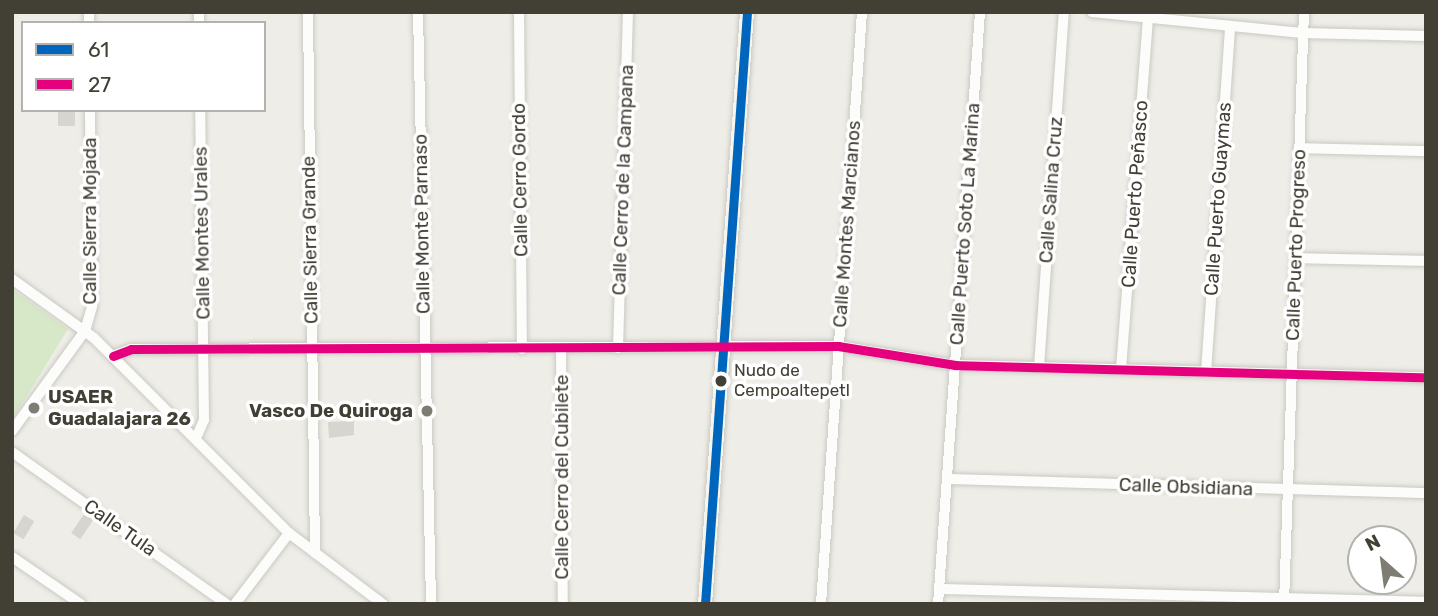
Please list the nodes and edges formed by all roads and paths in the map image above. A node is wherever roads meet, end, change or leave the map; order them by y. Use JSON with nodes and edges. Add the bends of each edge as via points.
{"nodes":[{"id":1,"x":308,"y":12,"type":"edge"},
{"id":2,"x":418,"y":12,"type":"edge"},
{"id":3,"x":519,"y":12,"type":"edge"},
{"id":4,"x":628,"y":12,"type":"edge"},
{"id":5,"x":747,"y":12,"type":"edge"},
{"id":6,"x":862,"y":12,"type":"edge"},
{"id":7,"x":980,"y":12,"type":"edge"},
{"id":8,"x":1064,"y":12,"type":"edge"},
{"id":9,"x":1092,"y":12,"type":"edge"},
{"id":10,"x":1304,"y":12,"type":"edge"},
{"id":11,"x":1148,"y":18,"type":"junction"},
{"id":12,"x":1230,"y":26,"type":"junction"},
{"id":13,"x":1302,"y":33,"type":"junction"},
{"id":14,"x":1426,"y":36,"type":"edge"},
{"id":15,"x":90,"y":112,"type":"edge"},
{"id":16,"x":200,"y":112,"type":"edge"},
{"id":17,"x":1299,"y":148,"type":"junction"},
{"id":18,"x":1426,"y":151,"type":"edge"},
{"id":19,"x":1295,"y":258,"type":"junction"},
{"id":20,"x":1426,"y":261,"type":"edge"},
{"id":21,"x":12,"y":279,"type":"edge"},
{"id":22,"x":85,"y":331,"type":"junction"},
{"id":23,"x":721,"y":345,"type":"junction"},
{"id":24,"x":838,"y":346,"type":"junction"},
{"id":25,"x":618,"y":348,"type":"junction"},
{"id":26,"x":522,"y":349,"type":"junction"},
{"id":27,"x":561,"y":349,"type":"junction"},
{"id":28,"x":311,"y":351,"type":"junction"},
{"id":29,"x":425,"y":351,"type":"junction"},
{"id":30,"x":205,"y":352,"type":"junction"},
{"id":31,"x":113,"y":356,"type":"junction"},
{"id":32,"x":955,"y":365,"type":"junction"},
{"id":33,"x":1039,"y":367,"type":"junction"},
{"id":34,"x":1121,"y":369,"type":"junction"},
{"id":35,"x":1206,"y":372,"type":"junction"},
{"id":36,"x":1291,"y":374,"type":"junction"},
{"id":37,"x":1426,"y":377,"type":"edge"},
{"id":38,"x":12,"y":431,"type":"edge"},
{"id":39,"x":196,"y":438,"type":"junction"},
{"id":40,"x":12,"y":452,"type":"edge"},
{"id":41,"x":947,"y":479,"type":"junction"},
{"id":42,"x":1287,"y":490,"type":"junction"},
{"id":43,"x":1426,"y":493,"type":"edge"},
{"id":44,"x":289,"y":533,"type":"junction"},
{"id":45,"x":315,"y":553,"type":"junction"},
{"id":46,"x":12,"y":557,"type":"edge"},
{"id":47,"x":939,"y":589,"type":"junction"},
{"id":48,"x":1284,"y":601,"type":"edge"},
{"id":49,"x":1426,"y":602,"type":"edge"},
{"id":50,"x":81,"y":604,"type":"edge"},
{"id":51,"x":227,"y":604,"type":"edge"},
{"id":52,"x":235,"y":604,"type":"edge"},
{"id":53,"x":383,"y":604,"type":"edge"},
{"id":54,"x":431,"y":604,"type":"edge"},
{"id":55,"x":563,"y":604,"type":"edge"},
{"id":56,"x":705,"y":604,"type":"edge"},
{"id":57,"x":821,"y":604,"type":"edge"},
{"id":58,"x":938,"y":604,"type":"edge"}],
"edges":[{"from":1,"to":28,"type":"street","name":"Calle Sierra Grande"},
{"from":2,"to":29,"type":"street","name":"Calle Monte Parnaso"},
{"from":3,"to":26,"type":"street","name":"Calle Cerro Gordo"},
{"from":4,"to":25,"type":"street","name":"Calle Cerro de la Campana"},
{"from":5,"to":23,"type":"main road"},
{"from":6,"to":24,"type":"street","name":"Calle Montes Marcianos"},
{"from":7,"to":32,"type":"street","name":"Calle Puerto Soto La Marina"},
{"from":8,"to":33,"type":"street","name":"Calle Salina Cruz"},
{"from":9,"to":11,"type":"street"},
{"from":10,"to":13,"type":"street","name":"Calle Puerto Progreso"},
{"from":11,"to":12,"type":"street"},
{"from":11,"to":34,"type":"street","name":"Calle Puerto Peñasco"},
{"from":12,"to":13,"type":"street"},
{"from":12,"to":35,"type":"street","name":"Calle Puerto Guaymas"},
{"from":13,"to":14,"type":"street"},
{"from":13,"to":17,"type":"street","name":"Calle Puerto Progreso"},
{"from":15,"to":22,"type":"street","name":"Calle Sierra Mojada","via":[[92,306]]},
{"from":16,"to":30,"type":"street","name":"Calle Montes Urales"},
{"from":17,"to":18,"type":"street"},
{"from":17,"to":19,"type":"street","name":"Calle Puerto Progreso"},
{"from":19,"to":20,"type":"street"},
{"from":19,"to":36,"type":"street","name":"Calle Puerto Progreso"},
{"from":21,"to":22,"type":"street"},
{"from":22,"to":31,"type":"street"},
{"from":22,"to":38,"type":"street"},
{"from":23,"to":24,"type":"street"},
{"from":23,"to":25,"type":"street"},
{"from":23,"to":56,"type":"main road"},
{"from":24,"to":32,"type":"street"},
{"from":24,"to":57,"type":"street","name":"Calle Montes Marcianos"},
{"from":25,"to":27,"type":"street"},
{"from":26,"to":27,"type":"street"},
{"from":26,"to":29,"type":"street"},
{"from":27,"to":55,"type":"street","name":"Calle Cerro del Cubilete"},
{"from":28,"to":29,"type":"street"},
{"from":28,"to":30,"type":"street"},
{"from":28,"to":45,"type":"street","name":"Calle Sierra Grande"},
{"from":29,"to":54,"type":"street","name":"Calle Monte Parnaso"},
{"from":30,"to":31,"type":"street","via":[[131,349]]},
{"from":30,"to":39,"type":"street","name":"Calle Montes Urales","via":[[204,420]]},
{"from":31,"to":39,"type":"street"},
{"from":32,"to":33,"type":"street"},
{"from":32,"to":41,"type":"street","name":"Calle Puerto Soto La Marina"},
{"from":33,"to":34,"type":"street"},
{"from":34,"to":35,"type":"street"},
{"from":35,"to":36,"type":"street"},
{"from":36,"to":37,"type":"street"},
{"from":36,"to":42,"type":"street","name":"Calle Puerto Progreso"},
{"from":39,"to":44,"type":"street"},
{"from":40,"to":51,"type":"street","name":"Calle Tula"},
{"from":41,"to":42,"type":"street","name":"Calle Obsidiana"},
{"from":41,"to":47,"type":"street","name":"Calle Puerto Soto La Marina"},
{"from":42,"to":43,"type":"street","name":"Calle Obsidiana"},
{"from":42,"to":48,"type":"street","name":"Calle Puerto Progreso"},
{"from":44,"to":45,"type":"street"},
{"from":44,"to":52,"type":"street"},
{"from":45,"to":53,"type":"street"},
{"from":46,"to":50,"type":"street"},
{"from":47,"to":48,"type":"street"},
{"from":47,"to":58,"type":"street","name":"Calle Puerto Soto La Marina"},
{"from":48,"to":49,"type":"street"}]}
